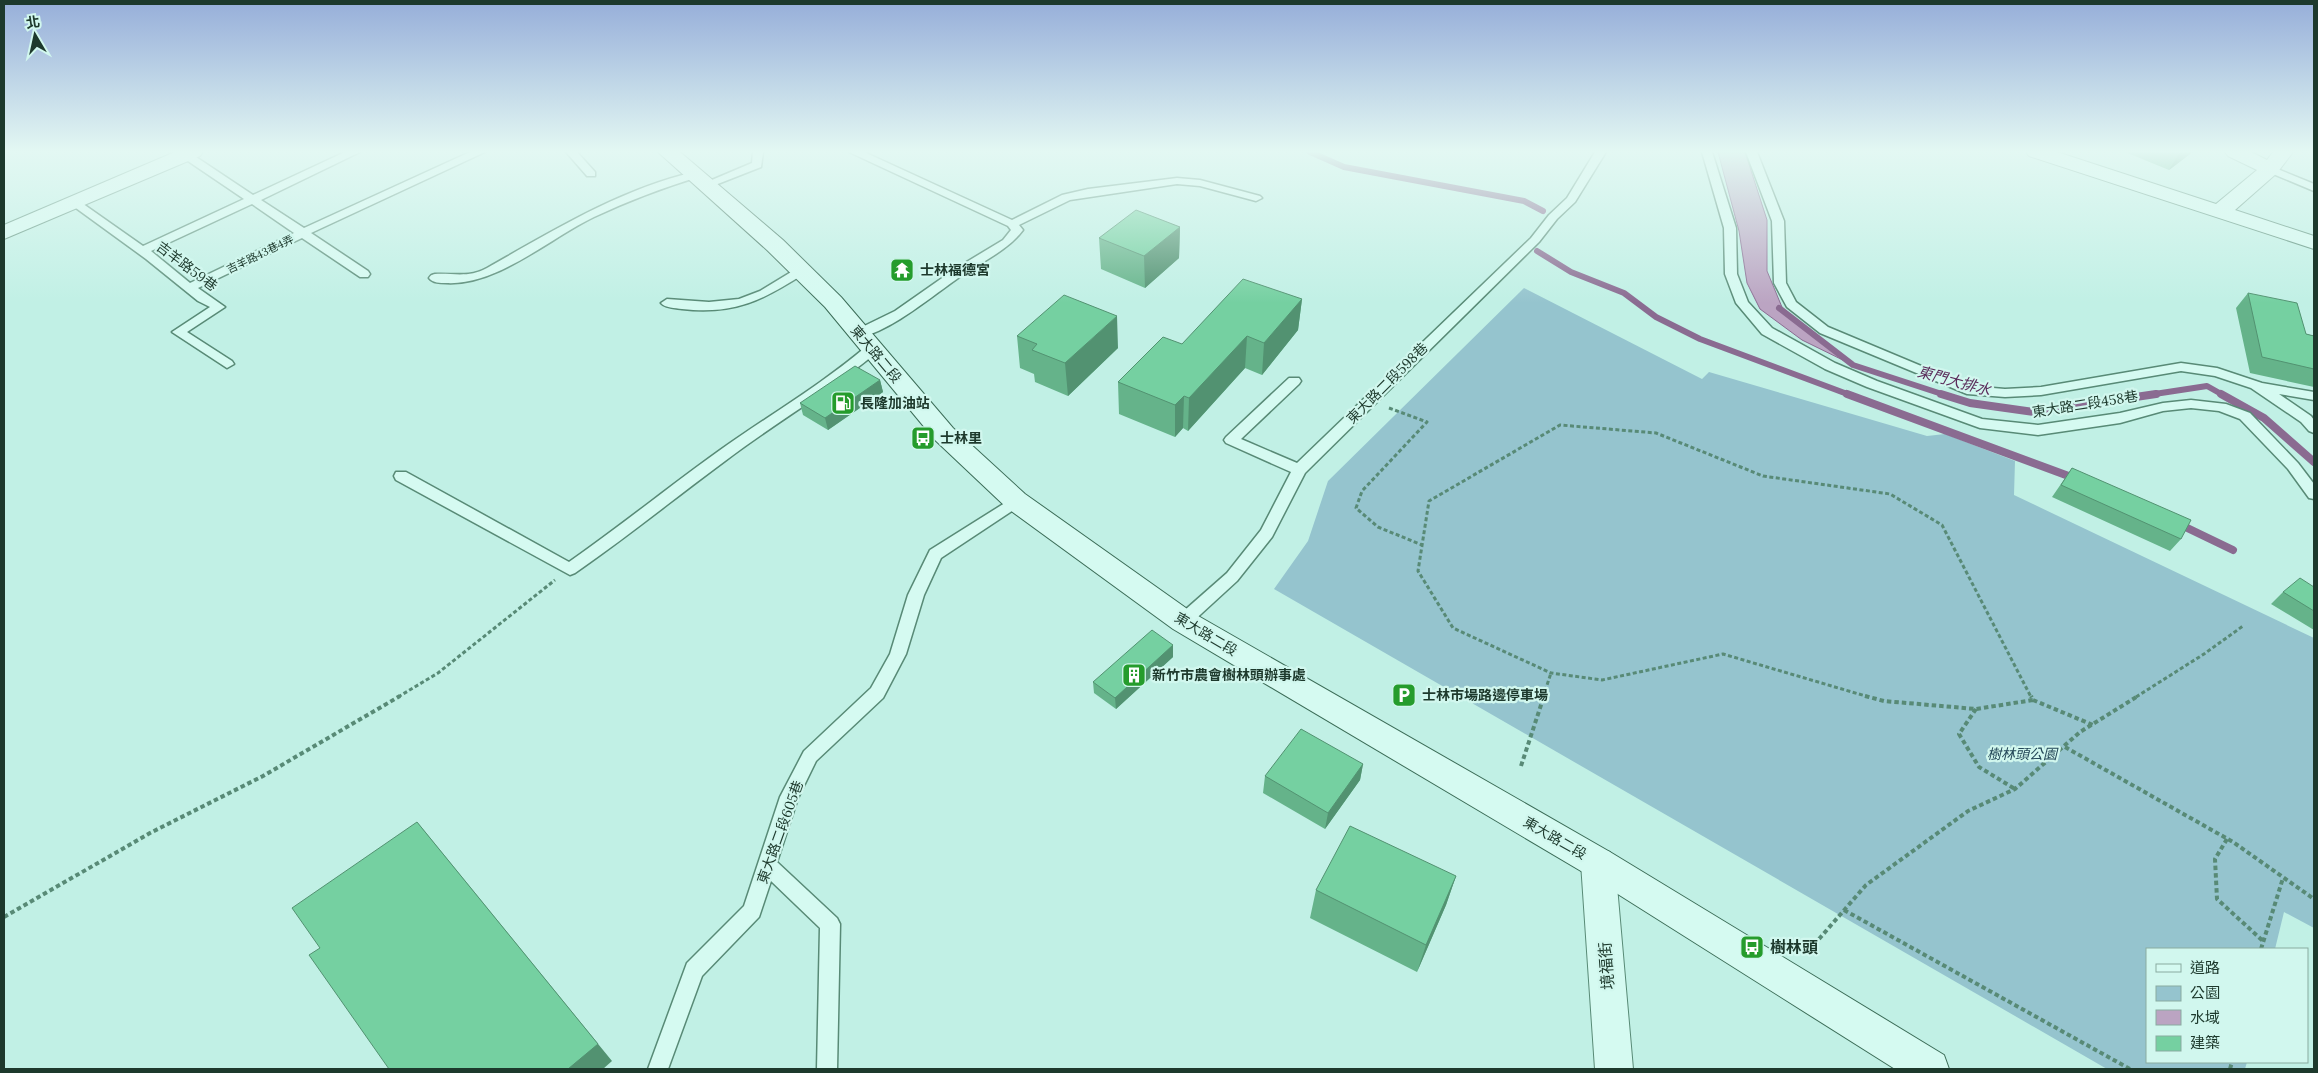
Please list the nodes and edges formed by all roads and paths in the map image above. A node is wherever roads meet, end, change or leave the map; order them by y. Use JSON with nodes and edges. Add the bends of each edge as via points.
{"nodes":[{"id":1,"x":248,"y":202,"type":"edge"},
{"id":2,"x":259,"y":202,"type":"edge"},
{"id":3,"x":370,"y":202,"type":"edge"},
{"id":4,"x":617,"y":202,"type":"edge"},
{"id":5,"x":725,"y":202,"type":"edge"},
{"id":6,"x":964,"y":202,"type":"edge"},
{"id":7,"x":1056,"y":202,"type":"edge"},
{"id":8,"x":1569,"y":202,"type":"edge"},
{"id":9,"x":1722,"y":202,"type":"edge"},
{"id":10,"x":1771,"y":202,"type":"edge"},
{"id":11,"x":2190,"y":202,"type":"edge"},
{"id":12,"x":2232,"y":202,"type":"edge"},
{"id":13,"x":74,"y":203,"type":"joint"},
{"id":14,"x":2220,"y":212,"type":"junction"},
{"id":15,"x":1012,"y":224,"type":"junction"},
{"id":16,"x":305,"y":232,"type":"junction"},
{"id":17,"x":4,"y":233,"type":"edge"},
{"id":18,"x":2314,"y":243,"type":"edge"},
{"id":19,"x":142,"y":252,"type":"junction"},
{"id":20,"x":801,"y":270,"type":"junction"},
{"id":21,"x":364,"y":274,"type":"dead end"},
{"id":22,"x":435,"y":278,"type":"dead end"},
{"id":23,"x":189,"y":288,"type":"junction"},
{"id":24,"x":667,"y":303,"type":"dead end"},
{"id":25,"x":866,"y":341,"type":"junction"},
{"id":26,"x":227,"y":364,"type":"dead end"},
{"id":27,"x":1294,"y":381,"type":"dead end"},
{"id":28,"x":2256,"y":385,"type":"junction"},
{"id":29,"x":2314,"y":396,"type":"edge"},
{"id":30,"x":1368,"y":401,"type":"junction"},
{"id":31,"x":2314,"y":428,"type":"edge"},
{"id":32,"x":1299,"y":470,"type":"junction"},
{"id":33,"x":401,"y":476,"type":"dead end"},
{"id":34,"x":2314,"y":494,"type":"edge"},
{"id":35,"x":1016,"y":500,"type":"junction"},
{"id":36,"x":1422,"y":545,"type":"junction"},
{"id":37,"x":561,"y":575,"type":"dead end"},
{"id":38,"x":1183,"y":621,"type":"junction"},
{"id":39,"x":2243,"y":626,"type":"dead end"},
{"id":40,"x":1551,"y":673,"type":"junction"},
{"id":41,"x":2033,"y":700,"type":"junction"},
{"id":42,"x":1976,"y":709,"type":"junction"},
{"id":43,"x":2093,"y":724,"type":"junction"},
{"id":44,"x":2065,"y":747,"type":"junction"},
{"id":45,"x":1522,"y":766,"type":"dead end"},
{"id":46,"x":2016,"y":790,"type":"junction"},
{"id":47,"x":2227,"y":839,"type":"junction"},
{"id":48,"x":1598,"y":863,"type":"junction"},
{"id":49,"x":767,"y":865,"type":"junction"},
{"id":50,"x":2283,"y":878,"type":"junction"},
{"id":51,"x":2314,"y":900,"type":"edge"},
{"id":52,"x":1844,"y":910,"type":"junction"},
{"id":53,"x":4,"y":917,"type":"edge"},
{"id":54,"x":1820,"y":939,"type":"dead end"},
{"id":55,"x":2263,"y":941,"type":"junction"},
{"id":56,"x":2261,"y":948,"type":"edge"},
{"id":57,"x":658,"y":1069,"type":"edge"},
{"id":58,"x":827,"y":1069,"type":"edge"},
{"id":59,"x":1614,"y":1069,"type":"edge"},
{"id":60,"x":1930,"y":1069,"type":"edge"},
{"id":61,"x":2130,"y":1069,"type":"edge"}],
"edges":[{"from":1,"to":19,"type":"lane"},
{"from":2,"to":16,"type":"lane"},
{"from":3,"to":16,"type":"lane","name":"吉羊路43巷4弄"},
{"from":4,"to":22,"type":"lane","via":[[589,214],[487,273],[455,281]]},
{"from":5,"to":20,"type":"main road","name":"東大路二段"},
{"from":6,"to":15,"type":"lane"},
{"from":7,"to":15,"type":"lane"},
{"from":8,"to":30,"type":"lane","name":"東大路二段598巷","via":[[1535,240]]},
{"from":9,"to":34,"type":"lane","name":"東大路二段458巷","via":[[1730,228],[1731,274],[1742,303],[1767,331],[1830,366],[1980,423],[2038,430],[2120,418],[2163,407],[2192,404],[2221,407],[2245,416],[2293,466]]},
{"from":10,"to":28,"type":"lane","via":[[1778,221],[1780,283],[1791,304],[1824,330],[1967,390],[2041,391],[2181,367],[2217,372]]},
{"from":11,"to":14,"type":"main road"},
{"from":12,"to":14,"type":"main road"},
{"from":13,"to":17,"type":"main road"},
{"from":13,"to":19,"type":"lane","name":"吉羊路59巷"},
{"from":14,"to":18,"type":"main road"},
{"from":15,"to":25,"type":"lane","via":[[1016,230],[1007,242],[958,272]]},
{"from":16,"to":21,"type":"lane"},
{"from":16,"to":23,"type":"lane","name":"吉羊路43巷4弄"},
{"from":19,"to":23,"type":"lane","name":"吉羊路59巷"},
{"from":20,"to":24,"type":"lane","via":[[752,299],[737,303],[683,306]]},
{"from":20,"to":25,"type":"main road","name":"東大路二段"},
{"from":23,"to":26,"type":"lane","name":"吉羊路59巷","via":[[219,307],[178,332]]},
{"from":25,"to":33,"type":"lane","via":[[839,377],[706,468],[570,570]]},
{"from":25,"to":35,"type":"main road","name":"東大路二段","via":[[944,434]]},
{"from":27,"to":32,"type":"lane","via":[[1231,440]]},
{"from":28,"to":29,"type":"lane"},
{"from":28,"to":31,"type":"lane","via":[[2306,418]]},
{"from":30,"to":32,"type":"lane","name":"東大路二段598巷"},
{"from":30,"to":36,"type":"path","via":[[1428,422],[1362,491],[1356,508],[1366,521]]},
{"from":32,"to":38,"type":"lane","name":"東大路二段598巷","via":[[1267,533],[1232,576]]},
{"from":35,"to":38,"type":"main road","name":"東大路二段"},
{"from":35,"to":49,"type":"lane","name":"東大路二段605巷","via":[[936,554],[916,595],[898,654],[877,693],[810,756],[789,797]]},
{"from":36,"to":40,"type":"path","via":[[1418,571],[1453,628]]},
{"from":36,"to":41,"type":"path","via":[[1429,501],[1560,424],[1656,433],[1763,476],[1890,494],[1942,525]]},
{"from":37,"to":53,"type":"path","via":[[438,673],[263,776],[150,833]]},
{"from":38,"to":48,"type":"main road","name":"東大路二段"},
{"from":39,"to":43,"type":"path"},
{"from":40,"to":42,"type":"path","via":[[1602,680],[1723,654],[1884,701]]},
{"from":40,"to":45,"type":"path"},
{"from":41,"to":42,"type":"path"},
{"from":41,"to":43,"type":"path"},
{"from":42,"to":46,"type":"path","via":[[1960,734],[1979,766]]},
{"from":43,"to":44,"type":"path"},
{"from":44,"to":46,"type":"path"},
{"from":44,"to":47,"type":"path"},
{"from":46,"to":52,"type":"path","via":[[1968,811],[1929,838],[1866,885]]},
{"from":47,"to":50,"type":"path"},
{"from":47,"to":55,"type":"path","via":[[2215,859],[2217,899]]},
{"from":48,"to":59,"type":"main road","name":"境福街"},
{"from":48,"to":60,"type":"main road","name":"東大路二段"},
{"from":49,"to":57,"type":"lane","name":"東大路二段605巷","via":[[752,911],[694,970]]},
{"from":49,"to":58,"type":"lane","via":[[830,924]]},
{"from":50,"to":51,"type":"path"},
{"from":50,"to":55,"type":"path"},
{"from":52,"to":54,"type":"path"},
{"from":52,"to":61,"type":"path"},
{"from":55,"to":56,"type":"path"}]}
